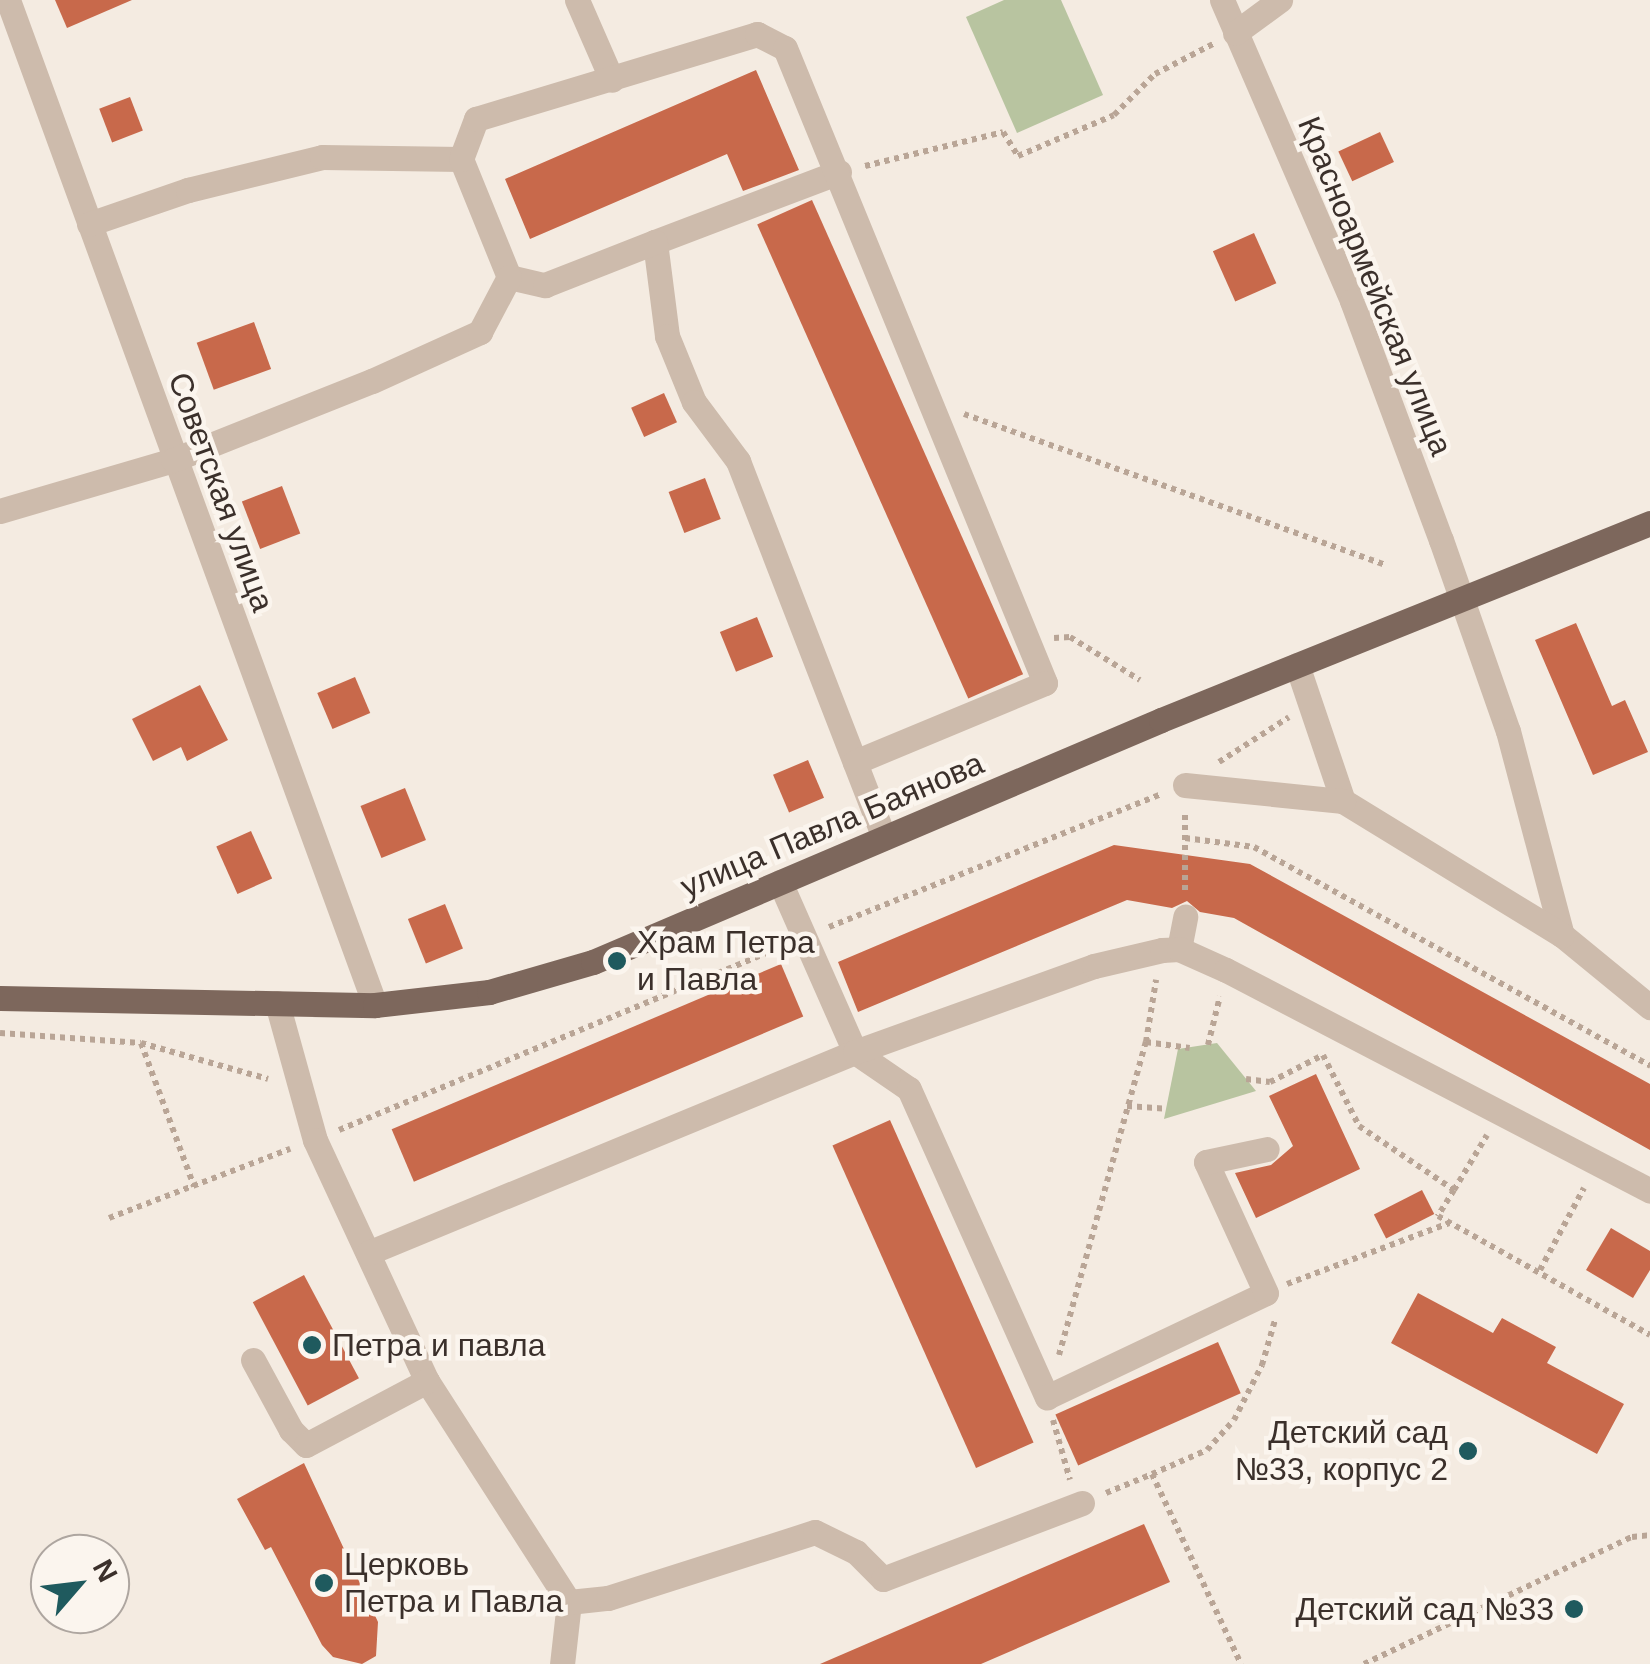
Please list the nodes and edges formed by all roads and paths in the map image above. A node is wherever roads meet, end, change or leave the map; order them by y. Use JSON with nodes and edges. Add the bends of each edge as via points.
{"nodes":[{"id":1,"x":8,"y":0,"type":"edge"},
{"id":2,"x":577,"y":0,"type":"edge"},
{"id":3,"x":1222,"y":0,"type":"edge"},
{"id":4,"x":1280,"y":0,"type":"edge"},
{"id":5,"x":1235,"y":33,"type":"junction"},
{"id":6,"x":612,"y":80,"type":"junction"},
{"id":7,"x":460,"y":159,"type":"junction"},
{"id":8,"x":840,"y":172,"type":"junction"},
{"id":9,"x":90,"y":224,"type":"junction"},
{"id":10,"x":655,"y":242,"type":"junction"},
{"id":11,"x":509,"y":276,"type":"junction"},
{"id":12,"x":930,"y":402,"type":"junction"},
{"id":13,"x":174,"y":460,"type":"junction"},
{"id":14,"x":0,"y":511,"type":"edge"},
{"id":15,"x":1650,"y":523,"type":"edge"},
{"id":16,"x":1384,"y":564,"type":"dead end"},
{"id":17,"x":1457,"y":601,"type":"junction"},
{"id":18,"x":1028,"y":638,"type":"junction"},
{"id":19,"x":1297,"y":665,"type":"junction"},
{"id":20,"x":1140,"y":680,"type":"dead end"},
{"id":21,"x":855,"y":762,"type":"junction"},
{"id":22,"x":1185,"y":784,"type":"dead end"},
{"id":23,"x":1344,"y":801,"type":"junction"},
{"id":24,"x":884,"y":838,"type":"junction"},
{"id":25,"x":780,"y":882,"type":"junction"},
{"id":26,"x":1184,"y":916,"type":"joint"},
{"id":27,"x":1562,"y":935,"type":"junction"},
{"id":28,"x":1179,"y":949,"type":"junction"},
{"id":29,"x":1226,"y":970,"type":"junction"},
{"id":30,"x":0,"y":998,"type":"edge"},
{"id":31,"x":277,"y":1003,"type":"junction"},
{"id":32,"x":375,"y":1005,"type":"junction"},
{"id":33,"x":1650,"y":1006,"type":"edge"},
{"id":34,"x":0,"y":1033,"type":"edge"},
{"id":35,"x":1146,"y":1042,"type":"dead end"},
{"id":36,"x":140,"y":1043,"type":"junction"},
{"id":37,"x":1208,"y":1045,"type":"dead end"},
{"id":38,"x":1190,"y":1048,"type":"dead end"},
{"id":39,"x":855,"y":1052,"type":"junction"},
{"id":40,"x":1650,"y":1066,"type":"edge"},
{"id":41,"x":1246,"y":1079,"type":"dead end"},
{"id":42,"x":296,"y":1086,"type":"junction"},
{"id":43,"x":1126,"y":1106,"type":"dead end"},
{"id":44,"x":1166,"y":1108,"type":"dead end"},
{"id":45,"x":1498,"y":1116,"type":"junction"},
{"id":46,"x":315,"y":1140,"type":"junction"},
{"id":47,"x":1267,"y":1149,"type":"dead end"},
{"id":48,"x":1597,"y":1164,"type":"junction"},
{"id":49,"x":194,"y":1186,"type":"junction"},
{"id":50,"x":1454,"y":1190,"type":"junction"},
{"id":51,"x":1650,"y":1191,"type":"edge"},
{"id":52,"x":108,"y":1218,"type":"dead end"},
{"id":53,"x":1450,"y":1222,"type":"junction"},
{"id":54,"x":368,"y":1253,"type":"junction"},
{"id":55,"x":1540,"y":1270,"type":"junction"},
{"id":56,"x":1278,"y":1300,"type":"dead end"},
{"id":57,"x":1276,"y":1314,"type":"dead end"},
{"id":58,"x":1650,"y":1335,"type":"edge"},
{"id":59,"x":254,"y":1360,"type":"dead end"},
{"id":60,"x":428,"y":1382,"type":"junction"},
{"id":61,"x":1152,"y":1474,"type":"dead end"},
{"id":62,"x":1082,"y":1503,"type":"dead end"},
{"id":63,"x":1650,"y":1536,"type":"edge"},
{"id":64,"x":570,"y":1602,"type":"junction"},
{"id":65,"x":562,"y":1664,"type":"edge"},
{"id":66,"x":1364,"y":1664,"type":"edge"}],
"edges":[{"from":1,"to":9,"type":"street","name":"Советская улица"},
{"from":2,"to":6,"type":"street"},
{"from":3,"to":5,"type":"street","name":"Красноармейская улица"},
{"from":4,"to":5,"type":"street"},
{"from":5,"to":8,"type":"path","via":[[1155,74],[1114,115],[1018,156],[1003,132]]},
{"from":5,"to":17,"type":"street","name":"Красноармейская улица","via":[[1352,301]]},
{"from":6,"to":7,"type":"street","via":[[476,119]]},
{"from":6,"to":8,"type":"street","via":[[757,34],[785,48]]},
{"from":7,"to":9,"type":"street","via":[[322,158],[188,190]]},
{"from":7,"to":11,"type":"street"},
{"from":8,"to":10,"type":"street"},
{"from":8,"to":12,"type":"street"},
{"from":9,"to":13,"type":"street","name":"Советская улица"},
{"from":10,"to":11,"type":"street","via":[[544,285]]},
{"from":10,"to":21,"type":"street","via":[[667,336],[694,402],[738,461]]},
{"from":11,"to":13,"type":"street","via":[[480,332]]},
{"from":12,"to":16,"type":"path"},
{"from":12,"to":18,"type":"street"},
{"from":13,"to":14,"type":"street"},
{"from":13,"to":32,"type":"street","name":"Советская улица"},
{"from":15,"to":17,"type":"main road","name":"улица Павла Баянова"},
{"from":17,"to":19,"type":"main road","name":"улица Павла Баянова"},
{"from":17,"to":27,"type":"street","name":"Красноармейская улица","via":[[1508,731]]},
{"from":18,"to":20,"type":"path","via":[[1070,637]]},
{"from":18,"to":21,"type":"street","via":[[1044,683]]},
{"from":19,"to":23,"type":"street"},
{"from":19,"to":24,"type":"main road","name":"улица Павла Баянова"},
{"from":21,"to":24,"type":"street"},
{"from":22,"to":23,"type":"street"},
{"from":23,"to":27,"type":"street"},
{"from":24,"to":25,"type":"main road","name":"улица Павла Баянова"},
{"from":25,"to":32,"type":"main road","name":"улица Павла Баянова","via":[[592,962],[489,992]]},
{"from":25,"to":39,"type":"street"},
{"from":26,"to":28,"type":"street"},
{"from":26,"to":40,"type":"path","via":[[1185,838],[1254,847]]},
{"from":27,"to":33,"type":"street"},
{"from":28,"to":29,"type":"street"},
{"from":28,"to":39,"type":"street","via":[[1094,966]]},
{"from":29,"to":37,"type":"path"},
{"from":29,"to":45,"type":"street"},
{"from":30,"to":31,"type":"main road","name":"улица Павла Баянова"},
{"from":31,"to":32,"type":"main road","name":"улица Павла Баянова"},
{"from":31,"to":42,"type":"street"},
{"from":34,"to":36,"type":"path"},
{"from":35,"to":38,"type":"path"},
{"from":36,"to":42,"type":"path"},
{"from":36,"to":49,"type":"path"},
{"from":39,"to":47,"type":"street","via":[[909,1089],[1047,1397],[1266,1293],[1206,1162]]},
{"from":39,"to":54,"type":"street"},
{"from":41,"to":50,"type":"path","via":[[1270,1082],[1323,1055],[1359,1126]]},
{"from":42,"to":46,"type":"street"},
{"from":43,"to":44,"type":"path"},
{"from":45,"to":48,"type":"street"},
{"from":45,"to":50,"type":"path"},
{"from":46,"to":49,"type":"path"},
{"from":46,"to":54,"type":"street"},
{"from":48,"to":51,"type":"street"},
{"from":48,"to":55,"type":"path"},
{"from":49,"to":52,"type":"path"},
{"from":50,"to":53,"type":"path","via":[[1438,1216]]},
{"from":53,"to":55,"type":"path"},
{"from":53,"to":56,"type":"path","via":[[1280,1287]]},
{"from":54,"to":60,"type":"street"},
{"from":55,"to":58,"type":"path"},
{"from":57,"to":61,"type":"path","via":[[1262,1365],[1234,1420],[1206,1450]]},
{"from":59,"to":60,"type":"street","via":[[291,1430],[306,1444]]},
{"from":60,"to":64,"type":"street"},
{"from":62,"to":64,"type":"street","via":[[883,1579],[856,1552],[815,1532],[608,1598]]},
{"from":63,"to":66,"type":"path","via":[[1632,1537]]},
{"from":64,"to":65,"type":"street"}]}
